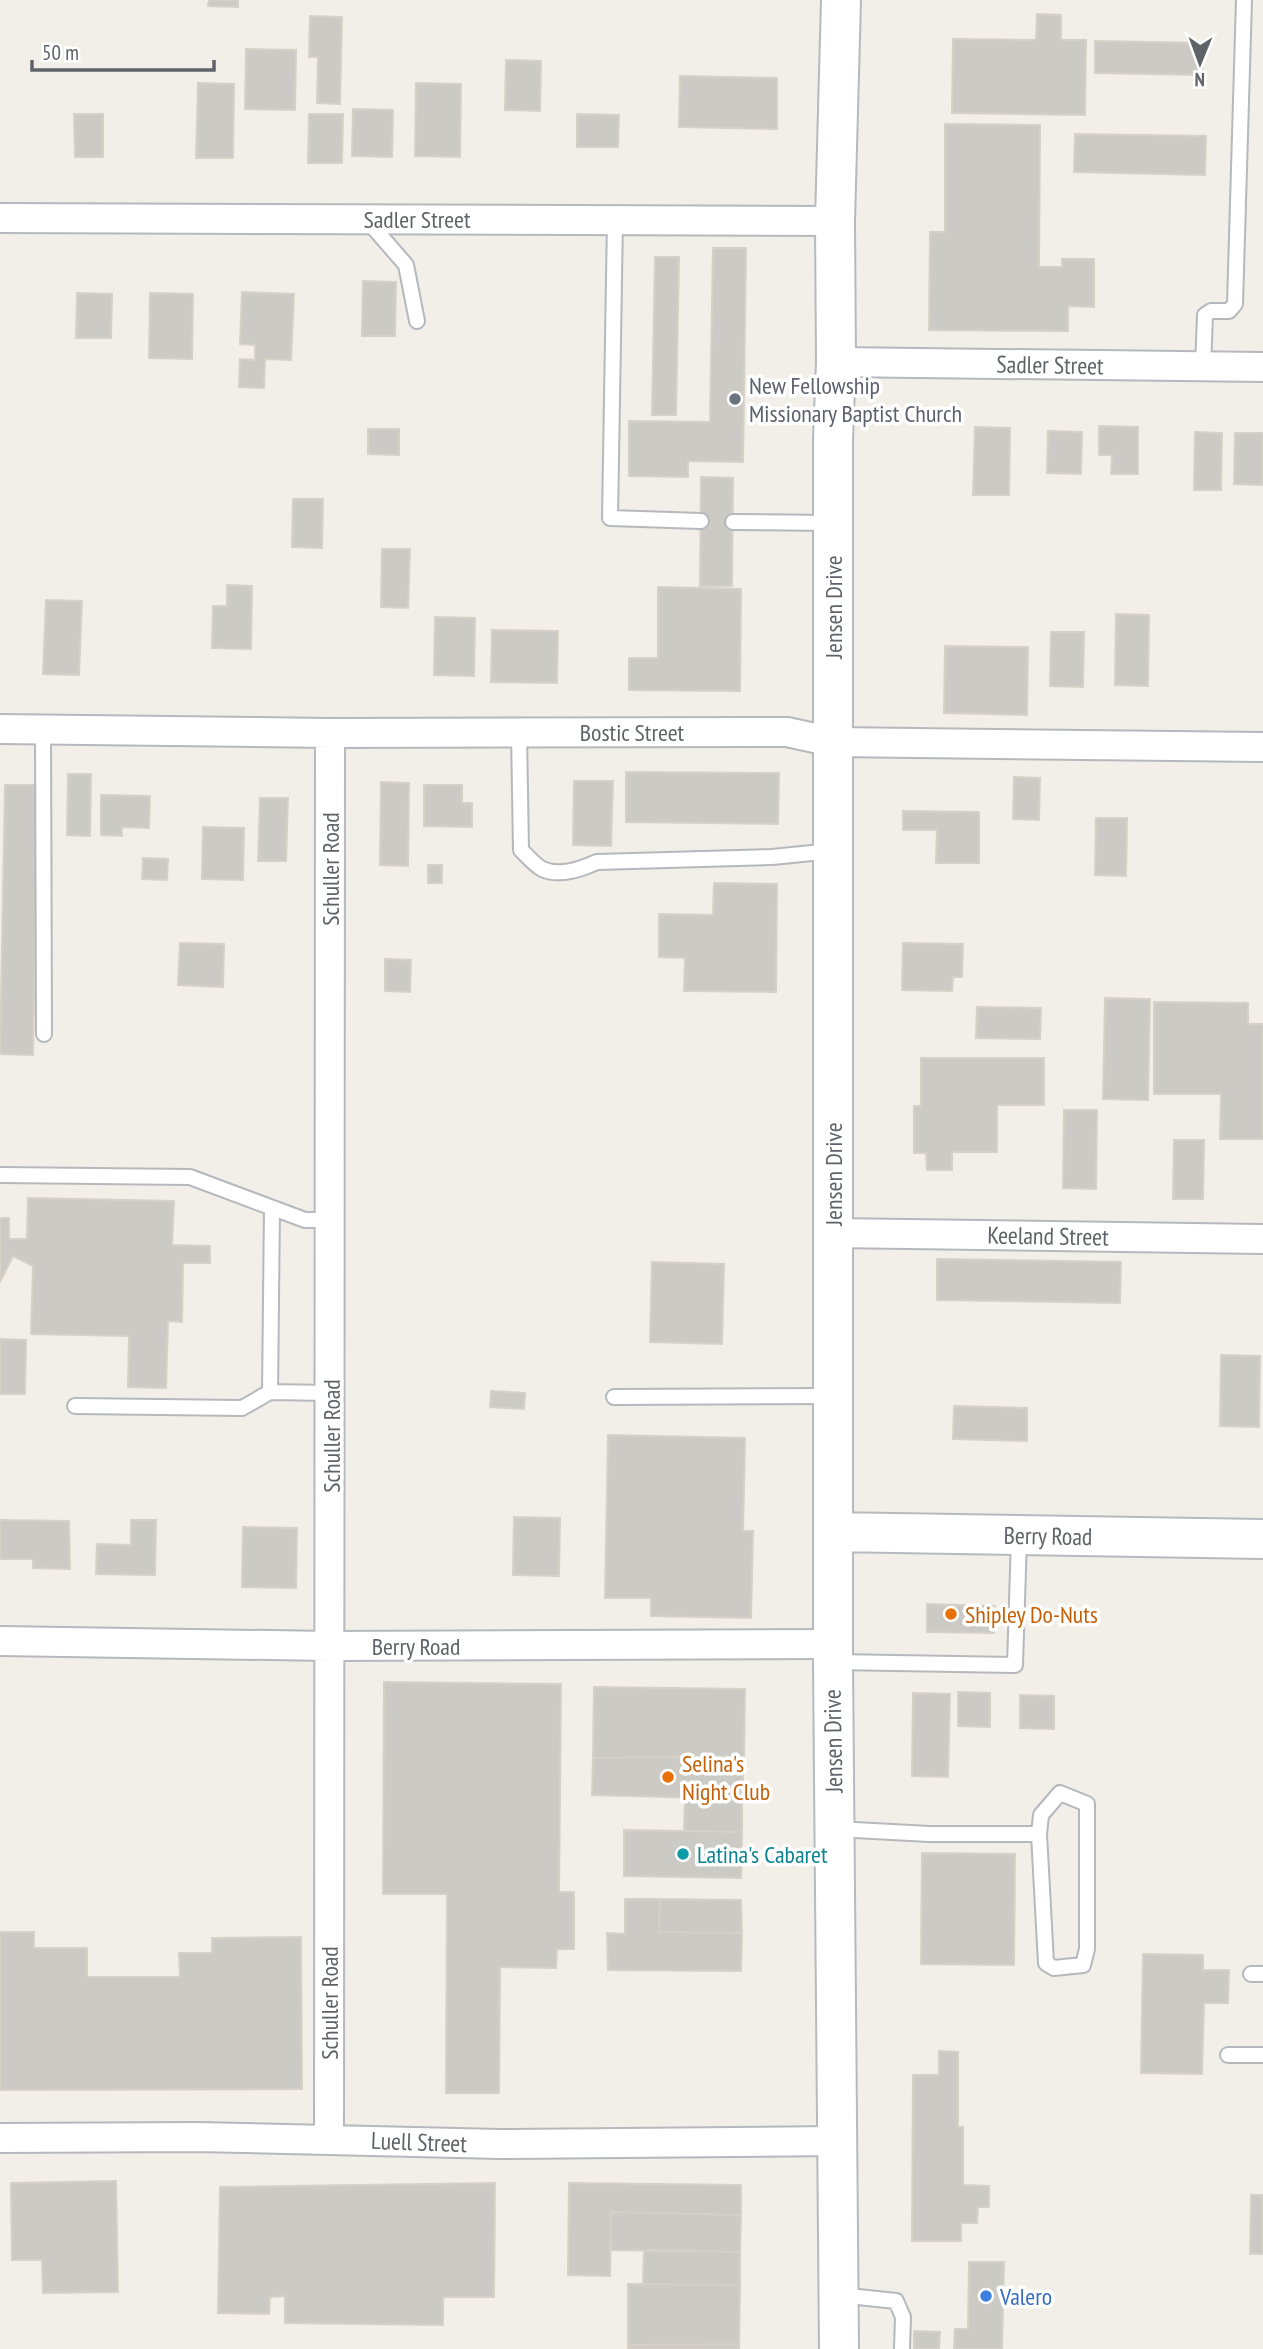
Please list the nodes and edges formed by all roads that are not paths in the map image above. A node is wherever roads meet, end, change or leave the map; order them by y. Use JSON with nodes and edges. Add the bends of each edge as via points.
{"nodes":[{"id":1,"x":841,"y":0,"type":"edge"},
{"id":2,"x":1244,"y":0,"type":"edge"},
{"id":3,"x":0,"y":218,"type":"edge"},
{"id":4,"x":365,"y":218,"type":"junction"},
{"id":5,"x":615,"y":220,"type":"junction"},
{"id":6,"x":835,"y":221,"type":"junction"},
{"id":7,"x":417,"y":321,"type":"dead end"},
{"id":8,"x":836,"y":362,"type":"junction"},
{"id":9,"x":1203,"y":367,"type":"junction"},
{"id":10,"x":1263,"y":367,"type":"edge"},
{"id":11,"x":701,"y":521,"type":"dead end"},
{"id":12,"x":733,"y":522,"type":"dead end"},
{"id":13,"x":833,"y":523,"type":"junction"},
{"id":14,"x":0,"y":729,"type":"edge"},
{"id":15,"x":43,"y":729,"type":"junction"},
{"id":16,"x":330,"y":733,"type":"junction"},
{"id":17,"x":519,"y":733,"type":"junction"},
{"id":18,"x":833,"y":742,"type":"junction"},
{"id":19,"x":1263,"y":747,"type":"edge"},
{"id":20,"x":834,"y":851,"type":"junction"},
{"id":21,"x":44,"y":1034,"type":"dead end"},
{"id":22,"x":0,"y":1175,"type":"edge"},
{"id":23,"x":272,"y":1208,"type":"junction"},
{"id":24,"x":330,"y":1220,"type":"junction"},
{"id":25,"x":833,"y":1233,"type":"junction"},
{"id":26,"x":1263,"y":1239,"type":"edge"},
{"id":27,"x":270,"y":1392,"type":"junction"},
{"id":28,"x":330,"y":1393,"type":"junction"},
{"id":29,"x":833,"y":1396,"type":"junction"},
{"id":30,"x":614,"y":1397,"type":"dead end"},
{"id":31,"x":75,"y":1406,"type":"dead end"},
{"id":32,"x":833,"y":1532,"type":"junction"},
{"id":33,"x":1019,"y":1535,"type":"junction"},
{"id":34,"x":1263,"y":1539,"type":"edge"},
{"id":35,"x":0,"y":1641,"type":"edge"},
{"id":36,"x":329,"y":1646,"type":"junction"},
{"id":37,"x":833,"y":1653,"type":"junction"},
{"id":38,"x":834,"y":1829,"type":"junction"},
{"id":39,"x":1039,"y":1834,"type":"junction"},
{"id":40,"x":1228,"y":2055,"type":"dead end"},
{"id":41,"x":1263,"y":2055,"type":"edge"},
{"id":42,"x":0,"y":2137,"type":"edge"},
{"id":43,"x":330,"y":2139,"type":"junction"},
{"id":44,"x":838,"y":2141,"type":"junction"},
{"id":45,"x":838,"y":2295,"type":"junction"},
{"id":46,"x":839,"y":2349,"type":"edge"},
{"id":47,"x":902,"y":2349,"type":"edge"}],
"edges":[{"from":1,"to":6,"type":"main road","name":"Jensen Drive"},
{"from":2,"to":9,"type":"lane","via":[[1235,304],[1229,311],[1211,311],[1205,316]]},
{"from":3,"to":4,"type":"street","name":"Sadler Street"},
{"from":4,"to":5,"type":"street","name":"Sadler Street"},
{"from":4,"to":7,"type":"lane","via":[[406,265]]},
{"from":5,"to":6,"type":"street","name":"Sadler Street"},
{"from":5,"to":11,"type":"lane","via":[[610,519]]},
{"from":6,"to":8,"type":"main road","name":"Jensen Drive"},
{"from":8,"to":9,"type":"street","name":"Sadler Street"},
{"from":8,"to":13,"type":"main road","name":"Jensen Drive"},
{"from":9,"to":10,"type":"street","name":"Sadler Street"},
{"from":12,"to":13,"type":"lane"},
{"from":13,"to":18,"type":"main road","name":"Jensen Drive"},
{"from":14,"to":15,"type":"street","name":"Bostic Street"},
{"from":15,"to":16,"type":"street","name":"Bostic Street"},
{"from":15,"to":21,"type":"lane"},
{"from":16,"to":17,"type":"street","name":"Bostic Street"},
{"from":16,"to":24,"type":"street","name":"Schuller Road"},
{"from":17,"to":18,"type":"street","name":"Bostic Street","via":[[787,732]]},
{"from":17,"to":20,"type":"lane","via":[[521,850],[541,869],[558,873],[597,862]]},
{"from":18,"to":19,"type":"street","name":"Bostic Street"},
{"from":18,"to":20,"type":"main road","name":"Jensen Drive"},
{"from":20,"to":25,"type":"main road","name":"Jensen Drive"},
{"from":22,"to":23,"type":"lane","via":[[190,1177]]},
{"from":23,"to":24,"type":"lane","via":[[305,1220]]},
{"from":23,"to":27,"type":"lane"},
{"from":24,"to":28,"type":"street","name":"Schuller Road"},
{"from":25,"to":26,"type":"street","name":"Keeland Street"},
{"from":25,"to":29,"type":"main road","name":"Jensen Drive"},
{"from":27,"to":28,"type":"lane"},
{"from":27,"to":31,"type":"lane","via":[[242,1408]]},
{"from":28,"to":36,"type":"street","name":"Schuller Road"},
{"from":29,"to":30,"type":"lane"},
{"from":29,"to":32,"type":"main road","name":"Jensen Drive"},
{"from":32,"to":33,"type":"main road","name":"Berry Road"},
{"from":32,"to":37,"type":"main road","name":"Jensen Drive"},
{"from":33,"to":34,"type":"main road","name":"Berry Road"},
{"from":33,"to":37,"type":"lane","via":[[1015,1665]]},
{"from":35,"to":36,"type":"street","name":"Berry Road"},
{"from":36,"to":37,"type":"street","name":"Berry Road"},
{"from":36,"to":43,"type":"street","name":"Schuller Road"},
{"from":37,"to":38,"type":"main road","name":"Jensen Drive"},
{"from":38,"to":39,"type":"lane"},
{"from":38,"to":44,"type":"main road","name":"Jensen Drive"},
{"from":39,"to":39,"type":"lane","via":[[1046,1963],[1054,1968],[1083,1965],[1087,1949],[1087,1804],[1060,1793],[1041,1815]]},
{"from":40,"to":41,"type":"lane"},
{"from":42,"to":43,"type":"street","name":"Luell Street"},
{"from":43,"to":44,"type":"street","name":"Luell Street","via":[[500,2144]]},
{"from":44,"to":45,"type":"main road","name":"Jensen Drive"},
{"from":45,"to":46,"type":"main road","name":"Jensen Drive"},
{"from":45,"to":47,"type":"lane","via":[[896,2301],[903,2317]]}]}
